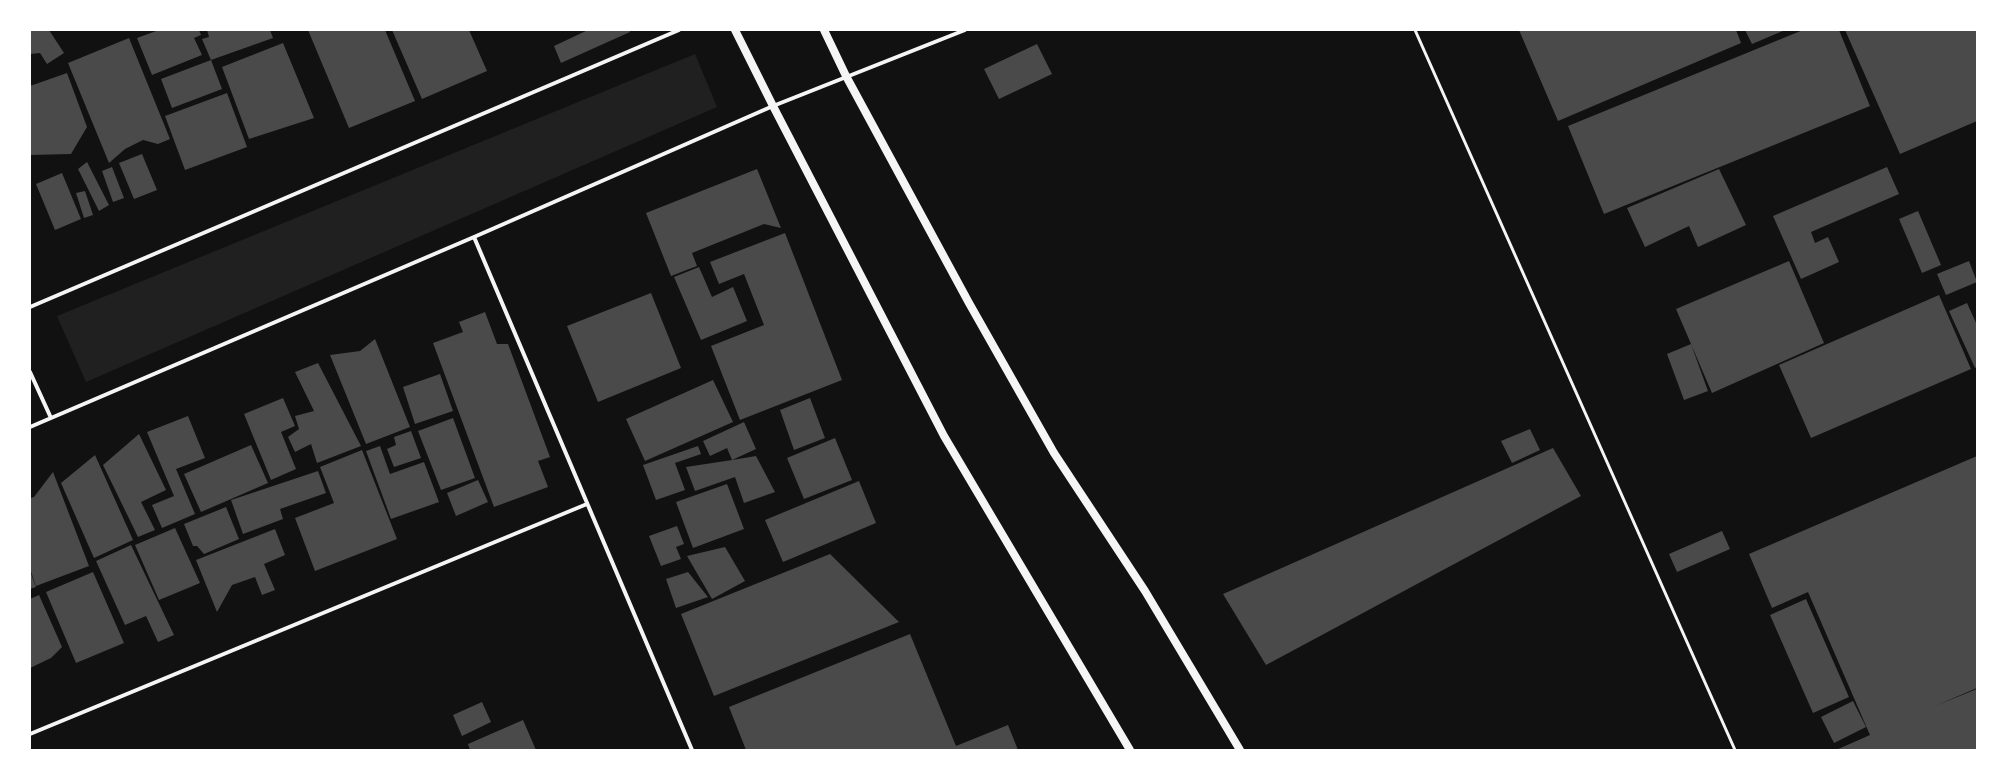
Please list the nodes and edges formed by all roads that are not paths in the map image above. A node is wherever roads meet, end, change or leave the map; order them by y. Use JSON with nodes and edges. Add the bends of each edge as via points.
{"nodes":[{"id":1,"x":679,"y":30,"type":"edge"},
{"id":2,"x":735,"y":30,"type":"edge"},
{"id":3,"x":824,"y":30,"type":"edge"},
{"id":4,"x":965,"y":30,"type":"edge"},
{"id":5,"x":1415,"y":30,"type":"edge"},
{"id":6,"x":846,"y":76,"type":"junction"},
{"id":7,"x":773,"y":106,"type":"junction"},
{"id":8,"x":474,"y":237,"type":"junction"},
{"id":9,"x":30,"y":307,"type":"edge"},
{"id":10,"x":30,"y":372,"type":"edge"},
{"id":11,"x":51,"y":418,"type":"junction"},
{"id":12,"x":30,"y":427,"type":"edge"},
{"id":13,"x":587,"y":504,"type":"junction"},
{"id":14,"x":30,"y":734,"type":"edge"},
{"id":15,"x":692,"y":750,"type":"edge"},
{"id":16,"x":1130,"y":750,"type":"edge"},
{"id":17,"x":1240,"y":750,"type":"edge"},
{"id":18,"x":1735,"y":750,"type":"edge"}],
"edges":[{"from":1,"to":9,"type":"street"},
{"from":2,"to":7,"type":"main road"},
{"from":3,"to":6,"type":"main road"},
{"from":4,"to":6,"type":"street"},
{"from":5,"to":18,"type":"lane"},
{"from":6,"to":7,"type":"street"},
{"from":6,"to":17,"type":"main road","via":[[1054,453],[1145,591]]},
{"from":7,"to":8,"type":"street"},
{"from":7,"to":16,"type":"main road","via":[[944,436]]},
{"from":8,"to":11,"type":"street"},
{"from":8,"to":13,"type":"street"},
{"from":10,"to":11,"type":"street"},
{"from":11,"to":12,"type":"street"},
{"from":13,"to":14,"type":"street"},
{"from":13,"to":15,"type":"street"}]}
